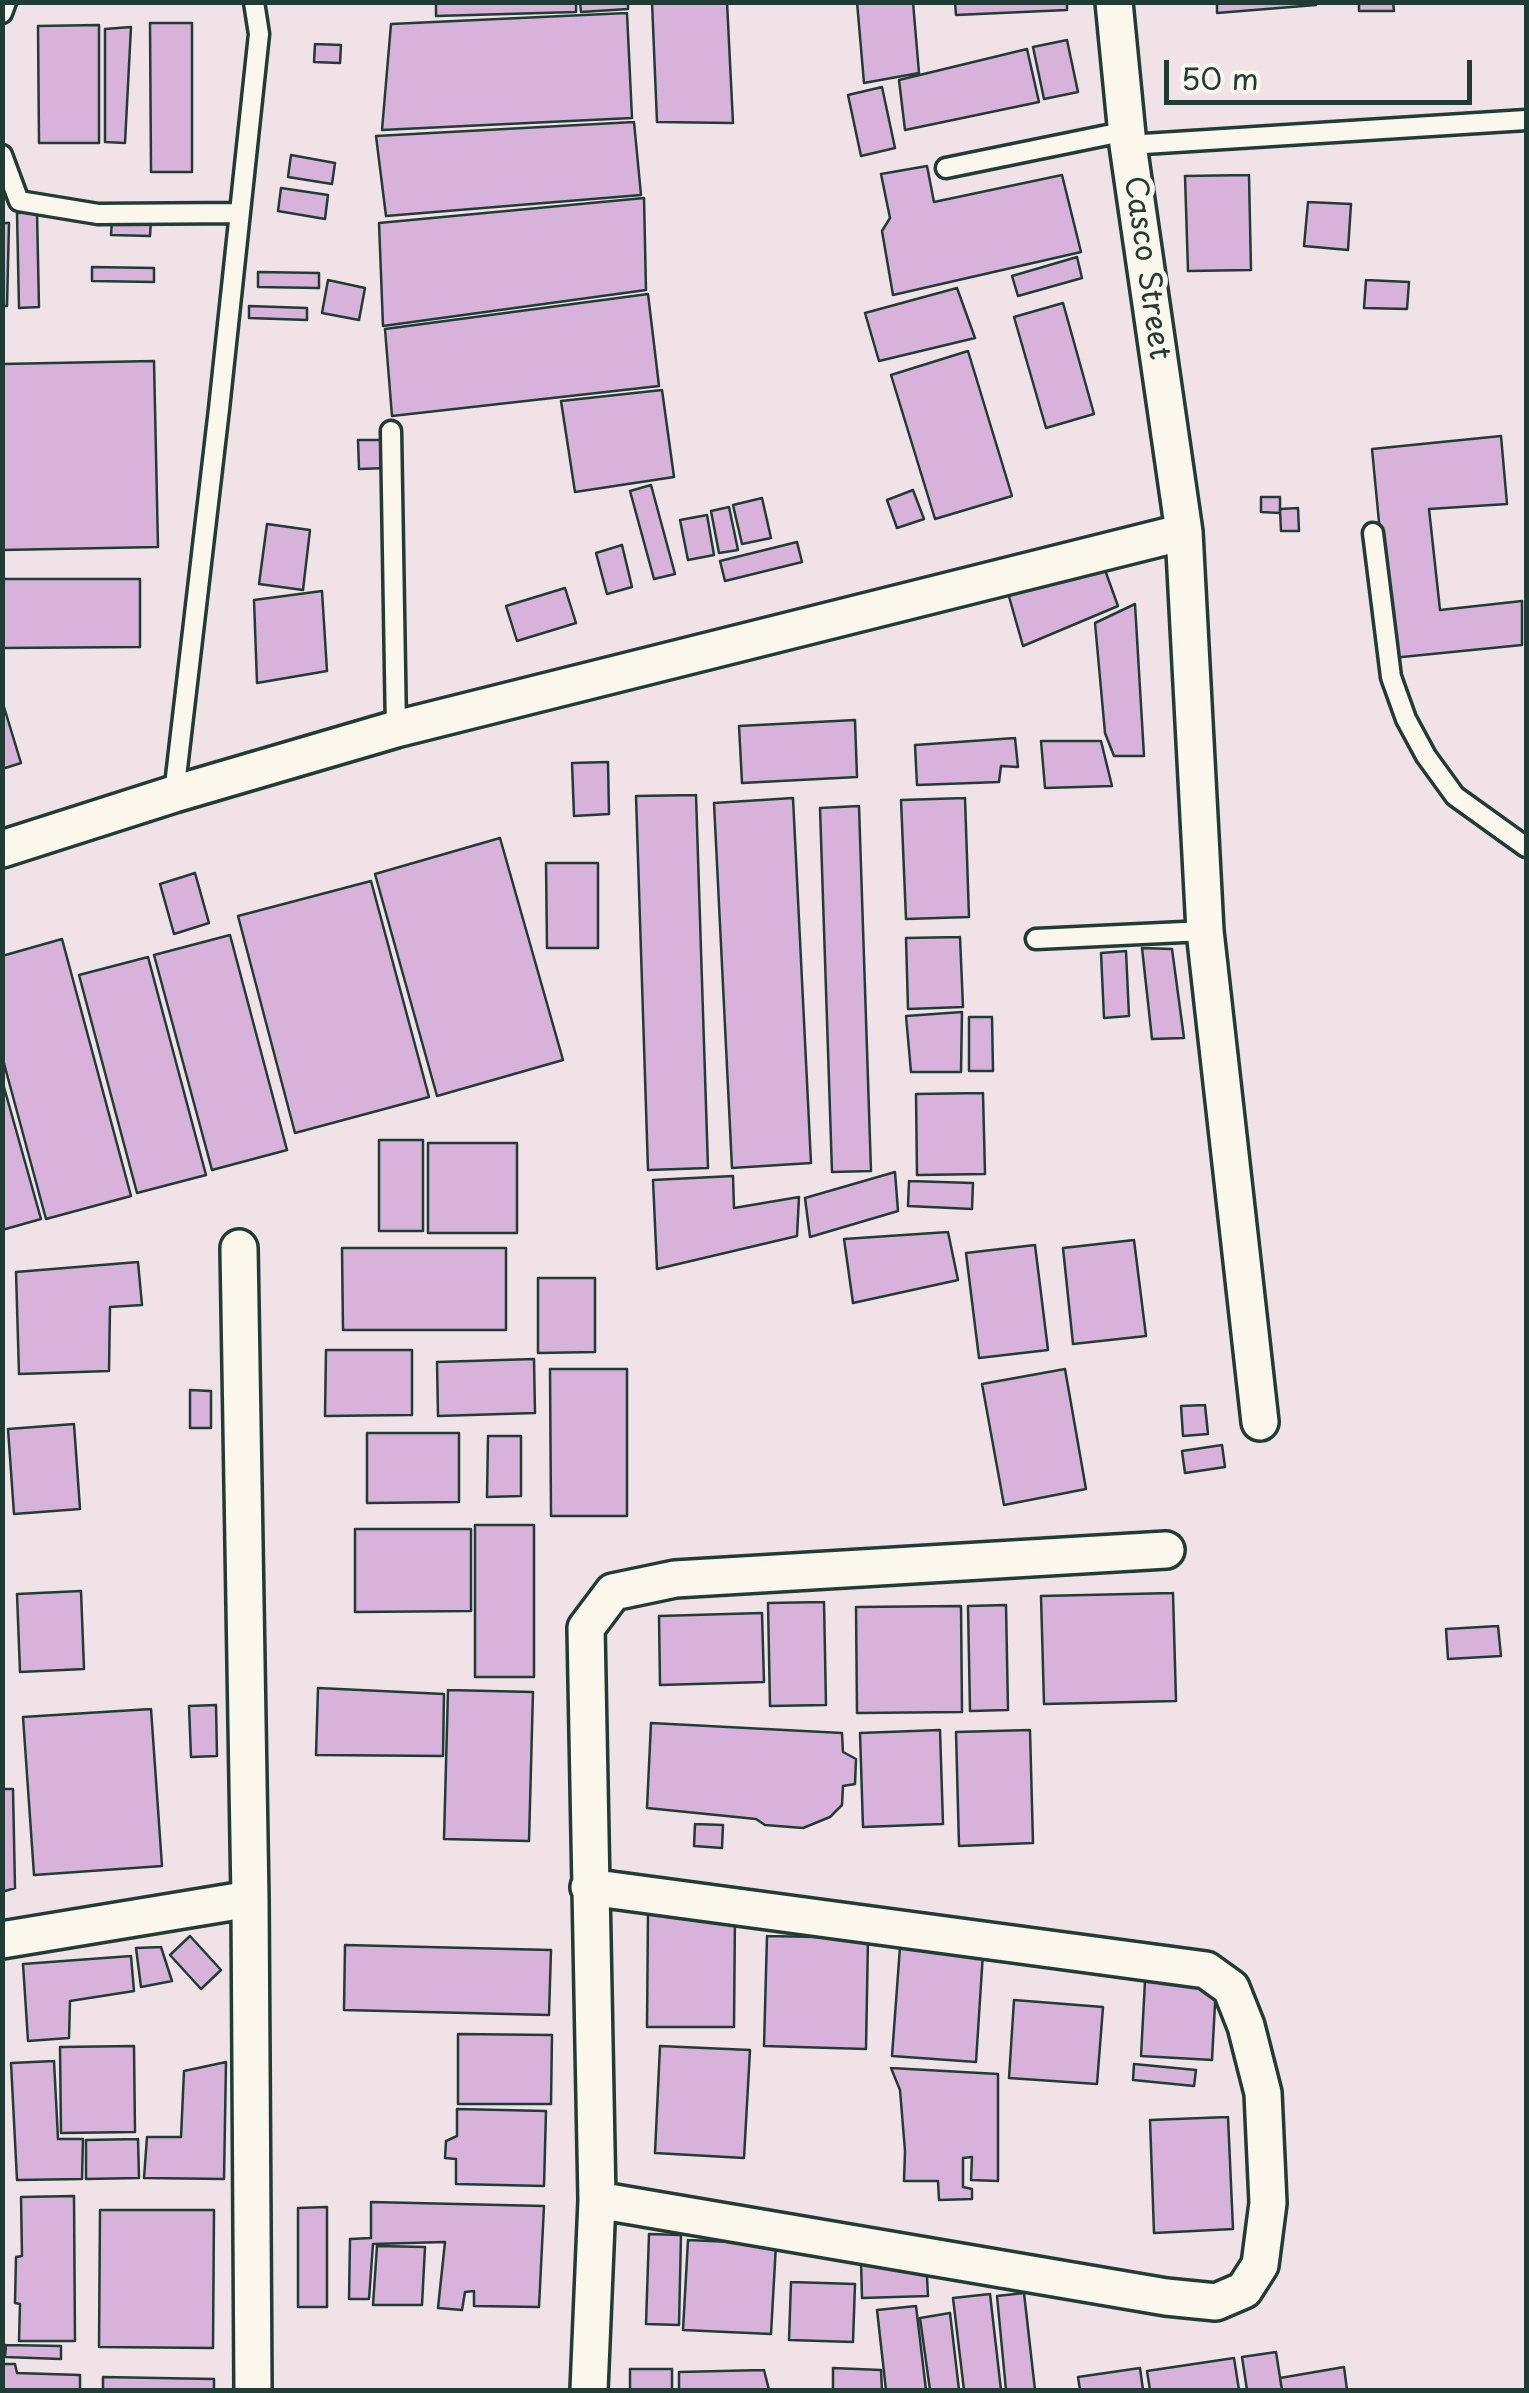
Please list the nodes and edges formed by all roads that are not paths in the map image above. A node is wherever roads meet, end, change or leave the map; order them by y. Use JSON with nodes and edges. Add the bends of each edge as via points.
{"nodes":[{"id":1,"x":6,"y":2,"type":"edge"},
{"id":2,"x":254,"y":2,"type":"edge"},
{"id":3,"x":1114,"y":2,"type":"edge"},
{"id":4,"x":2,"y":13,"type":"edge"},
{"id":5,"x":1526,"y":120,"type":"edge"},
{"id":6,"x":1128,"y":138,"type":"junction"},
{"id":7,"x":2,"y":156,"type":"edge"},
{"id":8,"x":946,"y":168,"type":"dead end"},
{"id":9,"x":240,"y":213,"type":"junction"},
{"id":10,"x":391,"y":432,"type":"dead end"},
{"id":11,"x":1184,"y":532,"type":"junction"},
{"id":12,"x":1374,"y":533,"type":"dead end"},
{"id":13,"x":396,"y":729,"type":"junction"},
{"id":14,"x":174,"y":794,"type":"junction"},
{"id":15,"x":1526,"y":847,"type":"edge"},
{"id":16,"x":2,"y":848,"type":"edge"},
{"id":17,"x":1205,"y":931,"type":"junction"},
{"id":18,"x":1036,"y":938,"type":"dead end"},
{"id":19,"x":239,"y":1248,"type":"dead end"},
{"id":20,"x":1260,"y":1422,"type":"dead end"},
{"id":21,"x":1166,"y":1550,"type":"dead end"},
{"id":22,"x":589,"y":1887,"type":"junction"},
{"id":23,"x":250,"y":1899,"type":"junction"},
{"id":24,"x":2,"y":1940,"type":"edge"},
{"id":25,"x":597,"y":2200,"type":"junction"},
{"id":26,"x":253,"y":2390,"type":"edge"},
{"id":27,"x":589,"y":2390,"type":"edge"}],
"edges":[{"from":1,"to":4,"type":"lane"},
{"from":2,"to":9,"type":"lane","via":[[259,34]]},
{"from":3,"to":6,"type":"street","name":"Casco Street"},
{"from":5,"to":6,"type":"lane"},
{"from":6,"to":8,"type":"lane"},
{"from":6,"to":11,"type":"street","name":"Casco Street"},
{"from":7,"to":9,"type":"lane","via":[[18,201],[98,214]]},
{"from":9,"to":14,"type":"lane"},
{"from":10,"to":13,"type":"lane"},
{"from":11,"to":13,"type":"street"},
{"from":11,"to":17,"type":"street","name":"Casco Street"},
{"from":12,"to":15,"type":"lane","via":[[1391,677],[1406,719],[1455,796]]},
{"from":13,"to":14,"type":"street"},
{"from":14,"to":16,"type":"street"},
{"from":17,"to":18,"type":"lane"},
{"from":17,"to":20,"type":"street","name":"Casco Street"},
{"from":19,"to":23,"type":"street"},
{"from":21,"to":22,"type":"street","via":[[674,1579],[613,1592],[586,1628]]},
{"from":22,"to":25,"type":"street"},
{"from":22,"to":25,"type":"street","via":[[1206,1970],[1231,1988],[1246,2026],[1263,2093],[1268,2203],[1260,2265],[1244,2290],[1216,2302]]},
{"from":23,"to":24,"type":"street"},
{"from":23,"to":26,"type":"street"},
{"from":25,"to":27,"type":"street"}]}
